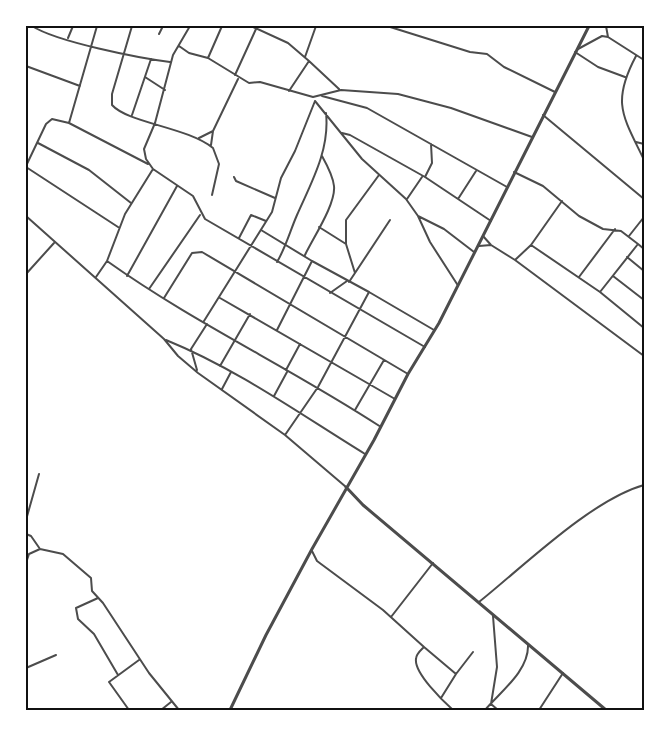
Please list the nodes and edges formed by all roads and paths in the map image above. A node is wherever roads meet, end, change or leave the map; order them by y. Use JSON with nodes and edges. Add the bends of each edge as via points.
{"nodes":[{"id":1,"x":32,"y":26,"type":"edge"},
{"id":2,"x":73,"y":26,"type":"edge"},
{"id":3,"x":98,"y":26,"type":"edge"},
{"id":4,"x":132,"y":26,"type":"edge"},
{"id":5,"x":163,"y":26,"type":"edge"},
{"id":6,"x":190,"y":26,"type":"edge"},
{"id":7,"x":222,"y":26,"type":"edge"},
{"id":8,"x":250,"y":26,"type":"edge"},
{"id":9,"x":316,"y":26,"type":"edge"},
{"id":10,"x":387,"y":26,"type":"edge"},
{"id":11,"x":589,"y":26,"type":"edge"},
{"id":12,"x":606,"y":26,"type":"edge"},
{"id":13,"x":257,"y":28,"type":"junction"},
{"id":14,"x":159,"y":34,"type":"dead end"},
{"id":15,"x":608,"y":37,"type":"junction"},
{"id":16,"x":68,"y":38,"type":"junction"},
{"id":17,"x":92,"y":46,"type":"junction"},
{"id":18,"x":179,"y":46,"type":"junction"},
{"id":19,"x":575,"y":51,"type":"junction"},
{"id":20,"x":125,"y":53,"type":"junction"},
{"id":21,"x":636,"y":56,"type":"junction"},
{"id":22,"x":305,"y":57,"type":"junction"},
{"id":23,"x":208,"y":58,"type":"junction"},
{"id":24,"x":151,"y":59,"type":"junction"},
{"id":25,"x":645,"y":60,"type":"edge"},
{"id":26,"x":309,"y":61,"type":"junction"},
{"id":27,"x":172,"y":62,"type":"junction"},
{"id":28,"x":26,"y":66,"type":"edge"},
{"id":29,"x":235,"y":75,"type":"junction"},
{"id":30,"x":145,"y":76,"type":"junction"},
{"id":31,"x":625,"y":77,"type":"junction"},
{"id":32,"x":239,"y":78,"type":"junction"},
{"id":33,"x":80,"y":86,"type":"junction"},
{"id":34,"x":165,"y":90,"type":"junction"},
{"id":35,"x":341,"y":90,"type":"junction"},
{"id":36,"x":289,"y":91,"type":"junction"},
{"id":37,"x":555,"y":92,"type":"junction"},
{"id":38,"x":311,"y":96,"type":"junction"},
{"id":39,"x":319,"y":96,"type":"junction"},
{"id":40,"x":315,"y":101,"type":"junction"},
{"id":41,"x":326,"y":113,"type":"junction"},
{"id":42,"x":132,"y":115,"type":"junction"},
{"id":43,"x":543,"y":115,"type":"junction"},
{"id":44,"x":69,"y":123,"type":"junction"},
{"id":45,"x":155,"y":123,"type":"junction"},
{"id":46,"x":213,"y":131,"type":"junction"},
{"id":47,"x":342,"y":133,"type":"junction"},
{"id":48,"x":532,"y":137,"type":"junction"},
{"id":49,"x":198,"y":138,"type":"junction"},
{"id":50,"x":636,"y":142,"type":"junction"},
{"id":51,"x":38,"y":143,"type":"junction"},
{"id":52,"x":431,"y":144,"type":"junction"},
{"id":53,"x":645,"y":144,"type":"edge"},
{"id":54,"x":211,"y":145,"type":"junction"},
{"id":55,"x":322,"y":156,"type":"junction"},
{"id":56,"x":645,"y":160,"type":"edge"},
{"id":57,"x":150,"y":165,"type":"junction"},
{"id":58,"x":26,"y":166,"type":"edge"},
{"id":59,"x":153,"y":169,"type":"junction"},
{"id":60,"x":477,"y":171,"type":"junction"},
{"id":61,"x":514,"y":172,"type":"junction"},
{"id":62,"x":379,"y":175,"type":"junction"},
{"id":63,"x":234,"y":177,"type":"dead end"},
{"id":64,"x":424,"y":177,"type":"junction"},
{"id":65,"x":178,"y":185,"type":"junction"},
{"id":66,"x":507,"y":187,"type":"junction"},
{"id":67,"x":212,"y":195,"type":"dead end"},
{"id":68,"x":275,"y":198,"type":"junction"},
{"id":69,"x":645,"y":198,"type":"edge"},
{"id":70,"x":406,"y":199,"type":"junction"},
{"id":71,"x":458,"y":199,"type":"junction"},
{"id":72,"x":562,"y":201,"type":"junction"},
{"id":73,"x":132,"y":203,"type":"junction"},
{"id":74,"x":201,"y":214,"type":"junction"},
{"id":75,"x":26,"y":216,"type":"edge"},
{"id":76,"x":418,"y":216,"type":"junction"},
{"id":77,"x":645,"y":217,"type":"edge"},
{"id":78,"x":390,"y":220,"type":"dead end"},
{"id":79,"x":267,"y":221,"type":"junction"},
{"id":80,"x":490,"y":221,"type":"junction"},
{"id":81,"x":319,"y":226,"type":"junction"},
{"id":82,"x":118,"y":227,"type":"junction"},
{"id":83,"x":615,"y":229,"type":"junction"},
{"id":84,"x":261,"y":230,"type":"junction"},
{"id":85,"x":483,"y":236,"type":"junction"},
{"id":86,"x":629,"y":236,"type":"junction"},
{"id":87,"x":239,"y":238,"type":"junction"},
{"id":88,"x":54,"y":243,"type":"junction"},
{"id":89,"x":346,"y":244,"type":"junction"},
{"id":90,"x":531,"y":244,"type":"junction"},
{"id":91,"x":638,"y":244,"type":"junction"},
{"id":92,"x":251,"y":245,"type":"junction"},
{"id":93,"x":287,"y":245,"type":"junction"},
{"id":94,"x":491,"y":245,"type":"junction"},
{"id":95,"x":477,"y":247,"type":"junction"},
{"id":96,"x":645,"y":249,"type":"edge"},
{"id":97,"x":474,"y":252,"type":"junction"},
{"id":98,"x":305,"y":256,"type":"junction"},
{"id":99,"x":627,"y":256,"type":"junction"},
{"id":100,"x":515,"y":260,"type":"junction"},
{"id":101,"x":107,"y":261,"type":"junction"},
{"id":102,"x":312,"y":261,"type":"junction"},
{"id":103,"x":277,"y":262,"type":"junction"},
{"id":104,"x":645,"y":271,"type":"edge"},
{"id":105,"x":236,"y":272,"type":"junction"},
{"id":106,"x":355,"y":273,"type":"junction"},
{"id":107,"x":26,"y":274,"type":"edge"},
{"id":108,"x":127,"y":276,"type":"junction"},
{"id":109,"x":613,"y":276,"type":"junction"},
{"id":110,"x":96,"y":277,"type":"junction"},
{"id":111,"x":579,"y":277,"type":"junction"},
{"id":112,"x":303,"y":278,"type":"junction"},
{"id":113,"x":348,"y":282,"type":"junction"},
{"id":114,"x":458,"y":284,"type":"junction"},
{"id":115,"x":149,"y":289,"type":"junction"},
{"id":116,"x":369,"y":292,"type":"junction"},
{"id":117,"x":600,"y":292,"type":"junction"},
{"id":118,"x":330,"y":293,"type":"junction"},
{"id":119,"x":163,"y":298,"type":"junction"},
{"id":120,"x":220,"y":298,"type":"junction"},
{"id":121,"x":645,"y":300,"type":"edge"},
{"id":122,"x":289,"y":304,"type":"junction"},
{"id":123,"x":359,"y":310,"type":"junction"},
{"id":124,"x":250,"y":314,"type":"junction"},
{"id":125,"x":204,"y":321,"type":"junction"},
{"id":126,"x":207,"y":324,"type":"junction"},
{"id":127,"x":645,"y":328,"type":"edge"},
{"id":128,"x":277,"y":330,"type":"junction"},
{"id":129,"x":435,"y":330,"type":"junction"},
{"id":130,"x":344,"y":336,"type":"junction"},
{"id":131,"x":164,"y":339,"type":"junction"},
{"id":132,"x":232,"y":340,"type":"junction"},
{"id":133,"x":300,"y":344,"type":"junction"},
{"id":134,"x":183,"y":346,"type":"junction"},
{"id":135,"x":426,"y":347,"type":"junction"},
{"id":136,"x":191,"y":349,"type":"junction"},
{"id":137,"x":178,"y":356,"type":"junction"},
{"id":138,"x":645,"y":356,"type":"edge"},
{"id":139,"x":384,"y":360,"type":"junction"},
{"id":140,"x":330,"y":361,"type":"junction"},
{"id":141,"x":220,"y":366,"type":"junction"},
{"id":142,"x":286,"y":371,"type":"junction"},
{"id":143,"x":231,"y":372,"type":"junction"},
{"id":144,"x":198,"y":373,"type":"junction"},
{"id":145,"x":408,"y":374,"type":"junction"},
{"id":146,"x":369,"y":385,"type":"junction"},
{"id":147,"x":318,"y":387,"type":"junction"},
{"id":148,"x":222,"y":389,"type":"junction"},
{"id":149,"x":274,"y":396,"type":"junction"},
{"id":150,"x":395,"y":399,"type":"junction"},
{"id":151,"x":355,"y":410,"type":"junction"},
{"id":152,"x":300,"y":413,"type":"junction"},
{"id":153,"x":381,"y":427,"type":"junction"},
{"id":154,"x":285,"y":435,"type":"junction"},
{"id":155,"x":365,"y":454,"type":"junction"},
{"id":156,"x":39,"y":474,"type":"dead end"},
{"id":157,"x":645,"y":485,"type":"edge"},
{"id":158,"x":346,"y":487,"type":"junction"},
{"id":159,"x":26,"y":520,"type":"edge"},
{"id":160,"x":26,"y":534,"type":"edge"},
{"id":161,"x":40,"y":549,"type":"junction"},
{"id":162,"x":312,"y":549,"type":"junction"},
{"id":163,"x":26,"y":562,"type":"edge"},
{"id":164,"x":433,"y":563,"type":"junction"},
{"id":165,"x":99,"y":598,"type":"junction"},
{"id":166,"x":480,"y":602,"type":"junction"},
{"id":167,"x":26,"y":613,"type":"edge"},
{"id":168,"x":493,"y":613,"type":"junction"},
{"id":169,"x":391,"y":617,"type":"junction"},
{"id":170,"x":26,"y":632,"type":"edge"},
{"id":171,"x":528,"y":643,"type":"junction"},
{"id":172,"x":424,"y":646,"type":"junction"},
{"id":173,"x":473,"y":651,"type":"dead end"},
{"id":174,"x":56,"y":655,"type":"dead end"},
{"id":175,"x":140,"y":660,"type":"junction"},
{"id":176,"x":26,"y":668,"type":"edge"},
{"id":177,"x":563,"y":673,"type":"junction"},
{"id":178,"x":456,"y":674,"type":"junction"},
{"id":179,"x":118,"y":675,"type":"junction"},
{"id":180,"x":441,"y":698,"type":"junction"},
{"id":181,"x":171,"y":702,"type":"junction"},
{"id":182,"x":491,"y":704,"type":"junction"},
{"id":183,"x":129,"y":711,"type":"edge"},
{"id":184,"x":161,"y":711,"type":"edge"},
{"id":185,"x":178,"y":711,"type":"edge"},
{"id":186,"x":230,"y":711,"type":"edge"},
{"id":187,"x":453,"y":711,"type":"edge"},
{"id":188,"x":485,"y":711,"type":"edge"},
{"id":189,"x":498,"y":711,"type":"edge"},
{"id":190,"x":539,"y":711,"type":"edge"},
{"id":191,"x":606,"y":711,"type":"edge"}],
"edges":[{"from":1,"to":16,"type":"street"},
{"from":2,"to":16,"type":"street"},
{"from":3,"to":17,"type":"street"},
{"from":4,"to":20,"type":"street"},
{"from":5,"to":14,"type":"street"},
{"from":6,"to":18,"type":"street"},
{"from":7,"to":23,"type":"street"},
{"from":8,"to":13,"type":"street"},
{"from":9,"to":22,"type":"street"},
{"from":10,"to":37,"type":"street","via":[[487,54],[504,67]]},
{"from":11,"to":19,"type":"street"},
{"from":12,"to":15,"type":"street"},
{"from":13,"to":22,"type":"street","via":[[288,43]]},
{"from":13,"to":29,"type":"street"},
{"from":15,"to":19,"type":"street","via":[[602,36]]},
{"from":15,"to":21,"type":"street"},
{"from":16,"to":17,"type":"street"},
{"from":17,"to":20,"type":"street"},
{"from":17,"to":33,"type":"street"},
{"from":18,"to":23,"type":"street"},
{"from":18,"to":27,"type":"street"},
{"from":19,"to":31,"type":"street","via":[[598,67]]},
{"from":19,"to":37,"type":"street"},
{"from":20,"to":24,"type":"street"},
{"from":20,"to":42,"type":"street","via":[[111,101],[116,109]]},
{"from":21,"to":25,"type":"street"},
{"from":21,"to":31,"type":"street"},
{"from":22,"to":26,"type":"street"},
{"from":23,"to":29,"type":"street"},
{"from":24,"to":27,"type":"street"},
{"from":24,"to":30,"type":"street"},
{"from":26,"to":35,"type":"street"},
{"from":26,"to":36,"type":"street"},
{"from":27,"to":34,"type":"street"},
{"from":28,"to":33,"type":"street"},
{"from":29,"to":32,"type":"street"},
{"from":30,"to":34,"type":"street"},
{"from":30,"to":42,"type":"street"},
{"from":31,"to":50,"type":"street","via":[[621,106]]},
{"from":32,"to":36,"type":"street"},
{"from":32,"to":46,"type":"street"},
{"from":33,"to":44,"type":"street"},
{"from":34,"to":45,"type":"street"},
{"from":35,"to":39,"type":"street"},
{"from":35,"to":48,"type":"street","via":[[420,99]]},
{"from":36,"to":38,"type":"street"},
{"from":37,"to":43,"type":"street"},
{"from":38,"to":39,"type":"street"},
{"from":38,"to":40,"type":"street"},
{"from":39,"to":52,"type":"street","via":[[359,105]]},
{"from":40,"to":41,"type":"street"},
{"from":40,"to":68,"type":"street"},
{"from":41,"to":47,"type":"street"},
{"from":41,"to":55,"type":"street","via":[[328,126]]},
{"from":42,"to":45,"type":"street"},
{"from":43,"to":48,"type":"street"},
{"from":43,"to":69,"type":"street"},
{"from":44,"to":51,"type":"street","via":[[50,119]]},
{"from":44,"to":57,"type":"street"},
{"from":45,"to":49,"type":"street"},
{"from":45,"to":57,"type":"street","via":[[144,149]]},
{"from":46,"to":49,"type":"street"},
{"from":46,"to":54,"type":"street"},
{"from":47,"to":62,"type":"street"},
{"from":47,"to":64,"type":"street"},
{"from":48,"to":61,"type":"street"},
{"from":49,"to":54,"type":"street"},
{"from":50,"to":53,"type":"street"},
{"from":50,"to":56,"type":"street"},
{"from":51,"to":58,"type":"street"},
{"from":51,"to":73,"type":"street","via":[[96,175]]},
{"from":52,"to":60,"type":"street"},
{"from":52,"to":64,"type":"street","via":[[432,163]]},
{"from":54,"to":67,"type":"street","via":[[219,160]]},
{"from":55,"to":81,"type":"street","via":[[334,191]]},
{"from":55,"to":93,"type":"street"},
{"from":57,"to":59,"type":"street"},
{"from":58,"to":82,"type":"street"},
{"from":59,"to":65,"type":"street"},
{"from":59,"to":73,"type":"street"},
{"from":60,"to":66,"type":"street"},
{"from":60,"to":71,"type":"street"},
{"from":61,"to":66,"type":"street"},
{"from":61,"to":72,"type":"street","via":[[539,183]]},
{"from":62,"to":70,"type":"street"},
{"from":62,"to":89,"type":"street","via":[[346,220]]},
{"from":63,"to":68,"type":"street"},
{"from":64,"to":70,"type":"street"},
{"from":64,"to":71,"type":"street"},
{"from":65,"to":74,"type":"street","via":[[193,196]]},
{"from":65,"to":108,"type":"street"},
{"from":66,"to":80,"type":"street"},
{"from":68,"to":79,"type":"street"},
{"from":70,"to":76,"type":"street"},
{"from":71,"to":80,"type":"street"},
{"from":72,"to":83,"type":"street","via":[[603,229]]},
{"from":72,"to":90,"type":"street"},
{"from":73,"to":82,"type":"street"},
{"from":74,"to":87,"type":"street"},
{"from":74,"to":115,"type":"street"},
{"from":75,"to":88,"type":"street"},
{"from":76,"to":97,"type":"street","via":[[444,229]]},
{"from":76,"to":114,"type":"street","via":[[426,236]]},
{"from":77,"to":86,"type":"street"},
{"from":78,"to":106,"type":"street"},
{"from":79,"to":84,"type":"street"},
{"from":79,"to":87,"type":"street","via":[[251,215]]},
{"from":80,"to":85,"type":"street"},
{"from":81,"to":89,"type":"street"},
{"from":81,"to":98,"type":"street"},
{"from":82,"to":101,"type":"street"},
{"from":83,"to":86,"type":"street"},
{"from":83,"to":111,"type":"street"},
{"from":84,"to":92,"type":"street"},
{"from":84,"to":93,"type":"street"},
{"from":85,"to":94,"type":"street"},
{"from":85,"to":95,"type":"street"},
{"from":86,"to":91,"type":"street"},
{"from":87,"to":92,"type":"street"},
{"from":88,"to":107,"type":"street"},
{"from":88,"to":110,"type":"street"},
{"from":89,"to":106,"type":"street"},
{"from":90,"to":100,"type":"street"},
{"from":90,"to":111,"type":"street"},
{"from":91,"to":96,"type":"street"},
{"from":91,"to":99,"type":"street"},
{"from":92,"to":103,"type":"street"},
{"from":92,"to":105,"type":"street"},
{"from":93,"to":98,"type":"street"},
{"from":93,"to":103,"type":"street"},
{"from":94,"to":95,"type":"street"},
{"from":94,"to":100,"type":"street"},
{"from":95,"to":97,"type":"street"},
{"from":97,"to":114,"type":"street"},
{"from":98,"to":102,"type":"street"},
{"from":99,"to":104,"type":"street"},
{"from":99,"to":109,"type":"street"},
{"from":100,"to":138,"type":"street"},
{"from":101,"to":108,"type":"street"},
{"from":101,"to":110,"type":"street"},
{"from":102,"to":112,"type":"street"},
{"from":102,"to":113,"type":"street"},
{"from":103,"to":112,"type":"street"},
{"from":105,"to":119,"type":"street","via":[[196,251]]},
{"from":105,"to":120,"type":"street"},
{"from":105,"to":122,"type":"street"},
{"from":106,"to":113,"type":"street"},
{"from":108,"to":115,"type":"street"},
{"from":109,"to":117,"type":"street"},
{"from":109,"to":121,"type":"street"},
{"from":110,"to":131,"type":"street"},
{"from":111,"to":117,"type":"street"},
{"from":112,"to":118,"type":"street"},
{"from":112,"to":122,"type":"street"},
{"from":113,"to":116,"type":"street"},
{"from":113,"to":118,"type":"street"},
{"from":114,"to":129,"type":"street"},
{"from":115,"to":119,"type":"street"},
{"from":116,"to":123,"type":"street"},
{"from":116,"to":129,"type":"street"},
{"from":117,"to":127,"type":"street"},
{"from":118,"to":123,"type":"street"},
{"from":119,"to":125,"type":"street"},
{"from":120,"to":124,"type":"street"},
{"from":120,"to":125,"type":"street"},
{"from":122,"to":128,"type":"street"},
{"from":122,"to":130,"type":"street"},
{"from":123,"to":130,"type":"street"},
{"from":123,"to":135,"type":"street"},
{"from":124,"to":128,"type":"street"},
{"from":124,"to":132,"type":"street"},
{"from":125,"to":126,"type":"street"},
{"from":126,"to":132,"type":"street"},
{"from":126,"to":136,"type":"street"},
{"from":128,"to":133,"type":"street"},
{"from":129,"to":135,"type":"street"},
{"from":130,"to":139,"type":"street"},
{"from":130,"to":140,"type":"street"},
{"from":131,"to":134,"type":"street"},
{"from":131,"to":137,"type":"street"},
{"from":132,"to":141,"type":"street"},
{"from":132,"to":142,"type":"street"},
{"from":133,"to":140,"type":"street"},
{"from":133,"to":142,"type":"street"},
{"from":134,"to":136,"type":"street"},
{"from":134,"to":137,"type":"street"},
{"from":135,"to":145,"type":"street"},
{"from":136,"to":141,"type":"street"},
{"from":136,"to":144,"type":"street"},
{"from":137,"to":144,"type":"street"},
{"from":139,"to":145,"type":"street"},
{"from":139,"to":146,"type":"street"},
{"from":140,"to":146,"type":"street"},
{"from":140,"to":147,"type":"street"},
{"from":141,"to":143,"type":"street"},
{"from":142,"to":147,"type":"street"},
{"from":142,"to":149,"type":"street"},
{"from":143,"to":148,"type":"street"},
{"from":143,"to":149,"type":"street"},
{"from":144,"to":148,"type":"street"},
{"from":145,"to":150,"type":"street"},
{"from":146,"to":150,"type":"street"},
{"from":146,"to":151,"type":"street"},
{"from":147,"to":151,"type":"street"},
{"from":147,"to":152,"type":"street"},
{"from":148,"to":154,"type":"street"},
{"from":149,"to":152,"type":"street"},
{"from":150,"to":153,"type":"street"},
{"from":151,"to":153,"type":"street"},
{"from":152,"to":154,"type":"street"},
{"from":152,"to":155,"type":"street"},
{"from":153,"to":155,"type":"street"},
{"from":154,"to":158,"type":"street"},
{"from":155,"to":158,"type":"street"},
{"from":156,"to":159,"type":"street"},
{"from":157,"to":166,"type":"street","via":[[627,490],[603,505]]},
{"from":158,"to":162,"type":"street"},
{"from":158,"to":164,"type":"street"},
{"from":160,"to":161,"type":"street","via":[[32,536]]},
{"from":161,"to":163,"type":"street","via":[[29,554]]},
{"from":161,"to":165,"type":"street","via":[[63,554],[91,578],[92,591]]},
{"from":162,"to":169,"type":"street","via":[[317,561]]},
{"from":162,"to":186,"type":"street"},
{"from":164,"to":166,"type":"street"},
{"from":164,"to":169,"type":"street"},
{"from":165,"to":175,"type":"street"},
{"from":165,"to":179,"type":"street","via":[[76,608],[78,619],[94,634]]},
{"from":166,"to":168,"type":"street"},
{"from":167,"to":170,"type":"street"},
{"from":168,"to":171,"type":"street"},
{"from":168,"to":182,"type":"street","via":[[498,667]]},
{"from":169,"to":172,"type":"street"},
{"from":171,"to":177,"type":"street"},
{"from":171,"to":182,"type":"street","via":[[528,658]]},
{"from":172,"to":178,"type":"street"},
{"from":172,"to":180,"type":"street","via":[[417,655],[417,664],[423,678]]},
{"from":173,"to":178,"type":"street"},
{"from":174,"to":176,"type":"street"},
{"from":175,"to":179,"type":"street"},
{"from":175,"to":181,"type":"street"},
{"from":177,"to":190,"type":"street"},
{"from":177,"to":191,"type":"street"},
{"from":178,"to":180,"type":"street"},
{"from":179,"to":183,"type":"street","via":[[109,684]]},
{"from":180,"to":187,"type":"street"},
{"from":181,"to":184,"type":"street"},
{"from":181,"to":185,"type":"street"},
{"from":182,"to":188,"type":"street"},
{"from":182,"to":189,"type":"street"}]}
